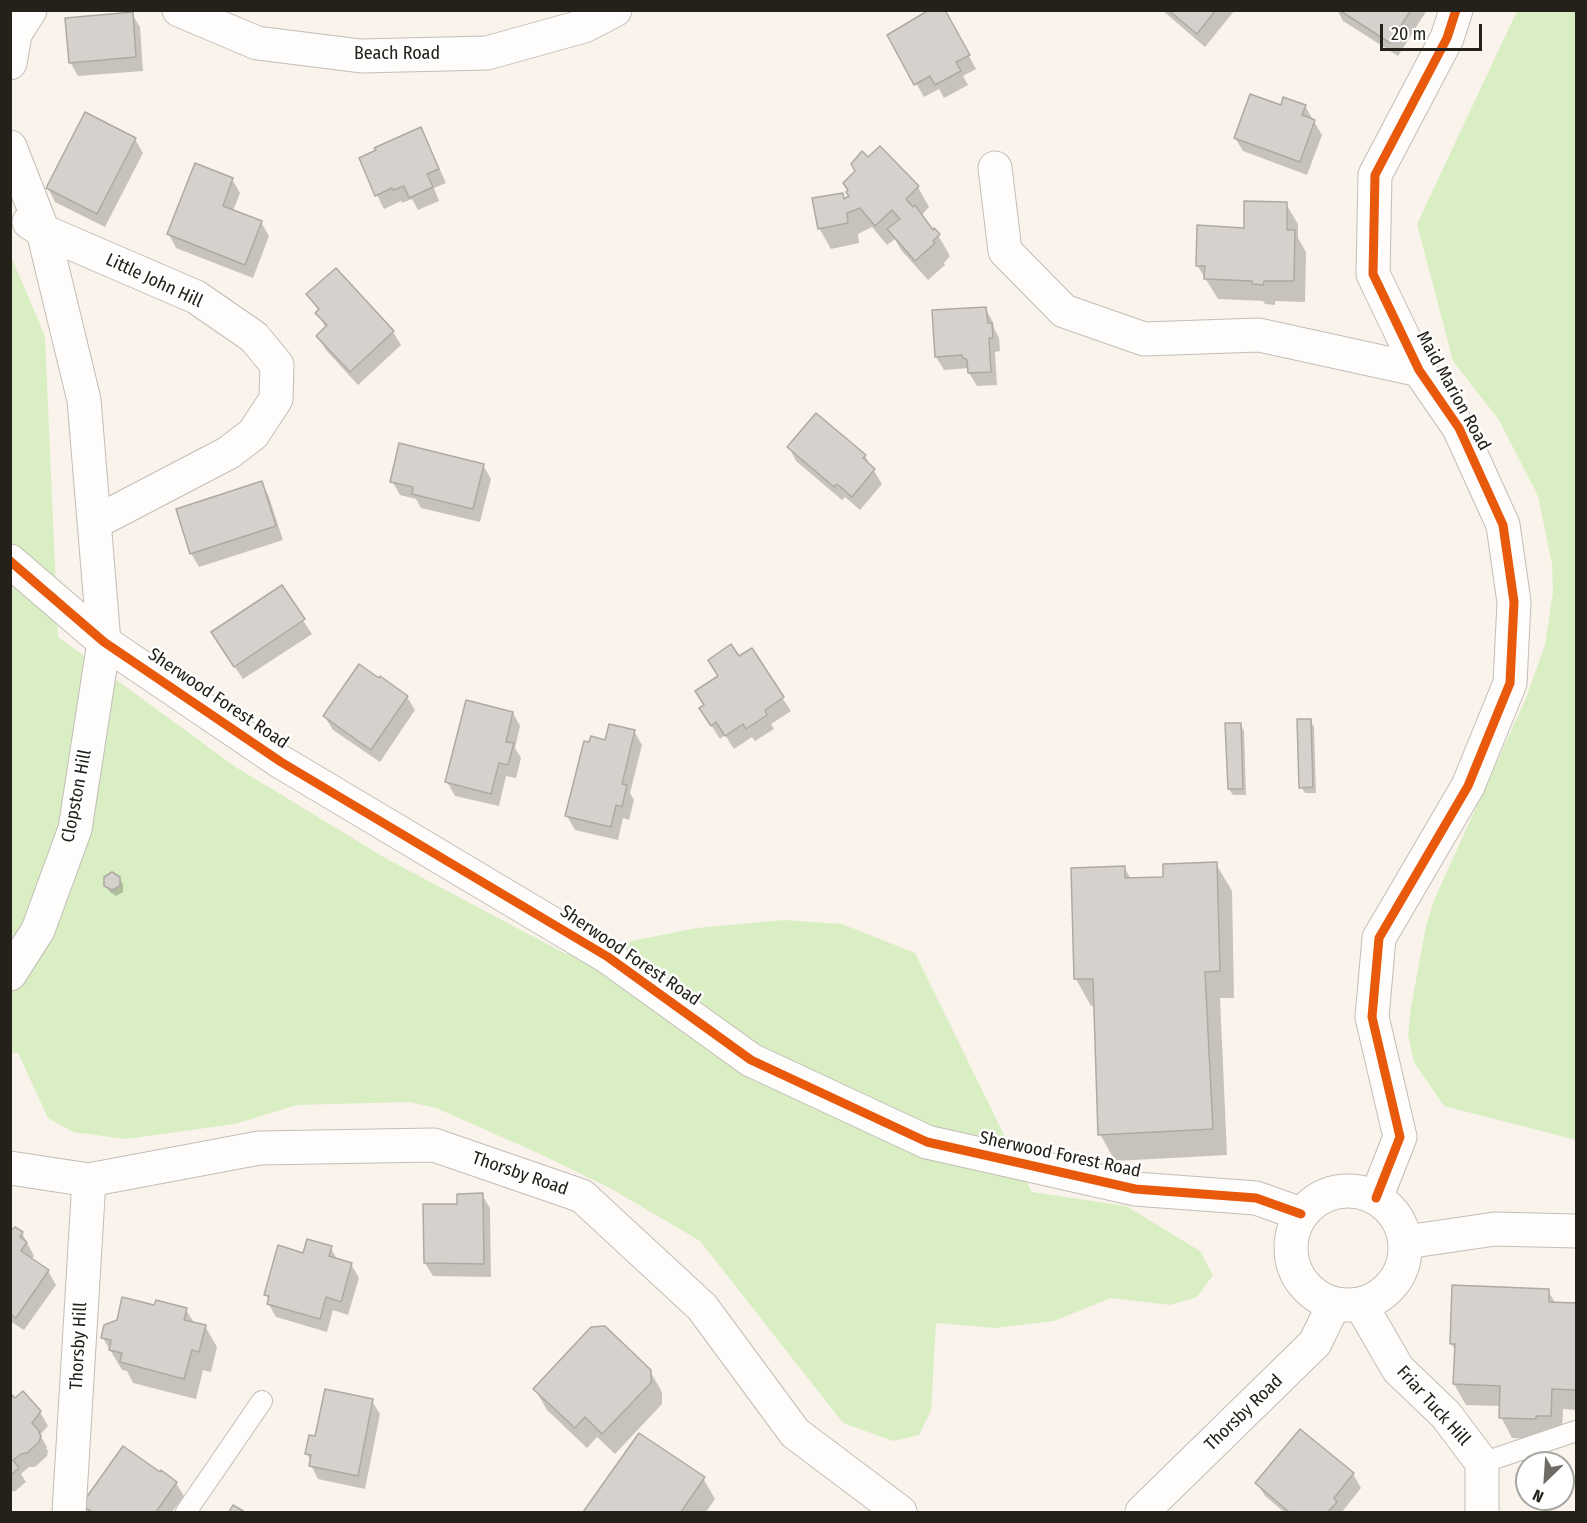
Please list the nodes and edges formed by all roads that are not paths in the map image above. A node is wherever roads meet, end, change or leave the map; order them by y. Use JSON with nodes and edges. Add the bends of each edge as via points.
{"nodes":[{"id":1,"x":30,"y":10,"type":"edge"},
{"id":2,"x":179,"y":10,"type":"edge"},
{"id":3,"x":615,"y":10,"type":"edge"},
{"id":4,"x":1456,"y":10,"type":"edge"},
{"id":5,"x":10,"y":63,"type":"edge"},
{"id":6,"x":10,"y":147,"type":"edge"},
{"id":7,"x":995,"y":168,"type":"dead end"},
{"id":8,"x":10,"y":209,"type":"edge"},
{"id":9,"x":43,"y":231,"type":"junction"},
{"id":10,"x":1419,"y":370,"type":"junction"},
{"id":11,"x":94,"y":523,"type":"junction"},
{"id":12,"x":10,"y":561,"type":"edge"},
{"id":13,"x":104,"y":642,"type":"junction"},
{"id":14,"x":10,"y":974,"type":"edge"},
{"id":15,"x":10,"y":1168,"type":"edge"},
{"id":16,"x":88,"y":1180,"type":"junction"},
{"id":17,"x":1376,"y":1198,"type":"junction"},
{"id":18,"x":1301,"y":1214,"type":"junction"},
{"id":19,"x":1576,"y":1231,"type":"edge"},
{"id":20,"x":1406,"y":1242,"type":"junction"},
{"id":21,"x":1347,"y":1304,"type":"junction"},
{"id":22,"x":262,"y":1401,"type":"dead end"},
{"id":23,"x":1576,"y":1431,"type":"edge"},
{"id":24,"x":1482,"y":1463,"type":"junction"},
{"id":25,"x":69,"y":1512,"type":"edge"},
{"id":26,"x":186,"y":1512,"type":"edge"},
{"id":27,"x":900,"y":1512,"type":"edge"},
{"id":28,"x":1142,"y":1512,"type":"edge"},
{"id":29,"x":1482,"y":1512,"type":"edge"}],
"edges":[{"from":1,"to":5,"type":"street","via":[[15,34]]},
{"from":2,"to":3,"type":"street","name":"Beach Road","via":[[257,43],[361,56],[487,53],[584,26]]},
{"from":4,"to":10,"type":"street","name":"Maid Marion Road","via":[[1448,38],[1376,175],[1373,274]]},
{"from":6,"to":9,"type":"street"},
{"from":7,"to":10,"type":"street","name":"Maid Marion Road","via":[[1005,251],[1064,311],[1144,339],[1259,334]]},
{"from":8,"to":9,"type":"street","name":"Little John Hill"},
{"from":9,"to":11,"type":"street","via":[[84,400]]},
{"from":9,"to":11,"type":"street","name":"Little John Hill","via":[[196,297],[254,337],[277,365],[276,399],[252,434],[228,453]]},
{"from":10,"to":17,"type":"street","name":"Maid Marion Road","via":[[1459,428],[1503,525],[1514,602],[1513,626],[1510,683],[1468,786],[1379,938],[1372,1017],[1400,1137]]},
{"from":11,"to":13,"type":"street"},
{"from":12,"to":13,"type":"street","name":"Sherwood Forest Road"},
{"from":13,"to":14,"type":"street","name":"Clopston Hill","via":[[75,828],[38,930]]},
{"from":13,"to":18,"type":"street","name":"Sherwood Forest Road","via":[[281,762],[608,957],[751,1060],[927,1142],[1135,1189],[1256,1198]]},
{"from":15,"to":16,"type":"street","name":"Thorsby Road"},
{"from":16,"to":25,"type":"street","name":"Thorsby Hill"},
{"from":16,"to":27,"type":"street","name":"Thorsby Road","via":[[259,1148],[434,1145],[582,1196],[702,1307],[795,1433]]},
{"from":17,"to":18,"type":"street","via":[[1349,1191],[1322,1197]]},
{"from":17,"to":20,"type":"street","via":[[1396,1217]]},
{"from":18,"to":21,"type":"street","via":[[1291,1240],[1294,1268],[1309,1290]]},
{"from":19,"to":20,"type":"street","via":[[1495,1229]]},
{"from":20,"to":21,"type":"street","via":[[1401,1270],[1386,1292]]},
{"from":21,"to":24,"type":"street","name":"Friar Tuck Hill","via":[[1398,1369],[1446,1415]]},
{"from":21,"to":28,"type":"street","name":"Thorsby Road","via":[[1315,1343]]},
{"from":22,"to":26,"type":"lane"},
{"from":23,"to":24,"type":"lane"},
{"from":24,"to":29,"type":"street","name":"Friar Tuck Hill"}]}
